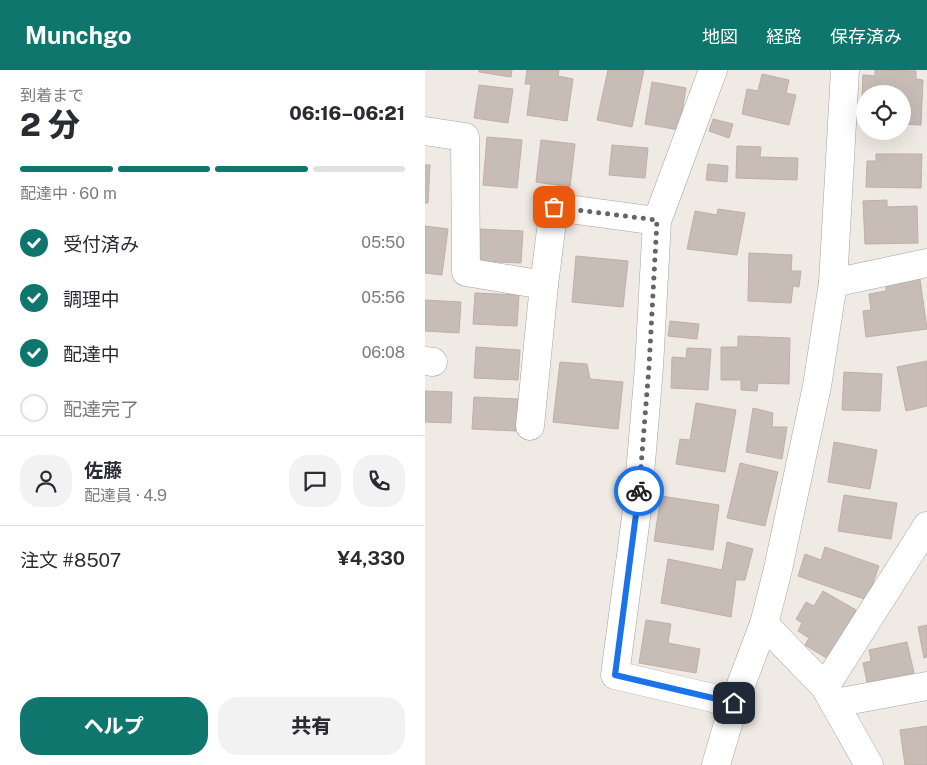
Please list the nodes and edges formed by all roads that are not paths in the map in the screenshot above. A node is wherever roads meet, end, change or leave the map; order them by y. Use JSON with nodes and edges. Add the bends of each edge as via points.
{"nodes":[{"id":1,"x":713,"y":70,"type":"edge"},
{"id":2,"x":845,"y":70,"type":"edge"},
{"id":3,"x":425,"y":131,"type":"edge"},
{"id":4,"x":657,"y":220,"type":"junction"},
{"id":5,"x":927,"y":263,"type":"edge"},
{"id":6,"x":833,"y":283,"type":"junction"},
{"id":7,"x":544,"y":285,"type":"junction"},
{"id":8,"x":530,"y":426,"type":"dead end"},
{"id":9,"x":927,"y":526,"type":"edge"},
{"id":10,"x":763,"y":624,"type":"junction"},
{"id":11,"x":927,"y":686,"type":"edge"},
{"id":12,"x":830,"y":695,"type":"junction"},
{"id":13,"x":734,"y":703,"type":"junction"},
{"id":14,"x":715,"y":765,"type":"edge"},
{"id":15,"x":869,"y":765,"type":"edge"}],
"edges":[{"from":1,"to":4,"type":"street"},
{"from":2,"to":6,"type":"street"},
{"from":3,"to":7,"type":"street","via":[[465,137],[466,272]]},
{"from":4,"to":7,"type":"street","via":[[554,207]]},
{"from":4,"to":13,"type":"street","via":[[637,510],[615,675]]},
{"from":5,"to":6,"type":"street"},
{"from":6,"to":10,"type":"street","via":[[817,386]]},
{"from":7,"to":8,"type":"street"},
{"from":9,"to":12,"type":"street"},
{"from":10,"to":12,"type":"street"},
{"from":10,"to":13,"type":"street"},
{"from":11,"to":12,"type":"street"},
{"from":12,"to":15,"type":"street"},
{"from":13,"to":14,"type":"street"}]}
